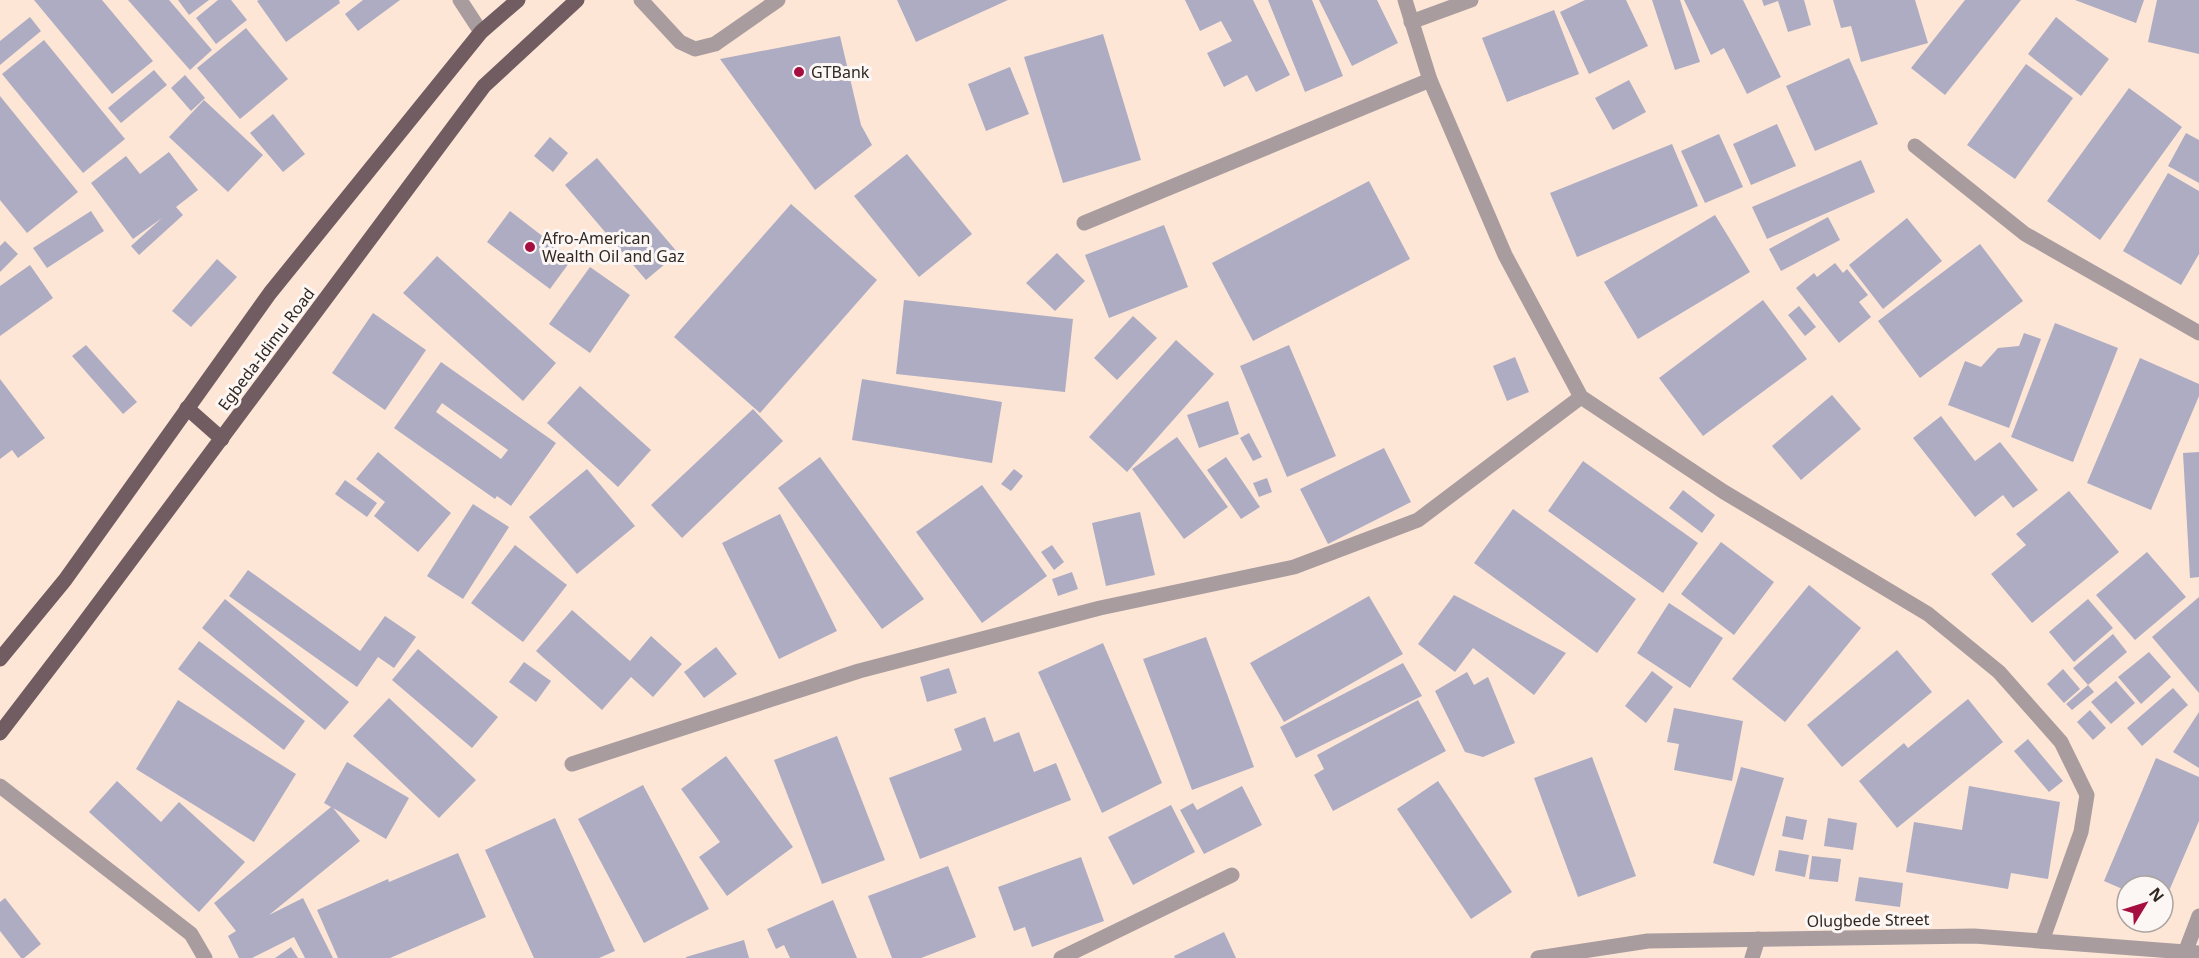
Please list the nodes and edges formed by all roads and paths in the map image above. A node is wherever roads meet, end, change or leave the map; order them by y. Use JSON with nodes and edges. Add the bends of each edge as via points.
{"nodes":[{"id":1,"x":460,"y":0,"type":"edge"},
{"id":2,"x":518,"y":0,"type":"edge"},
{"id":3,"x":577,"y":0,"type":"edge"},
{"id":4,"x":778,"y":0,"type":"edge"},
{"id":5,"x":1405,"y":0,"type":"edge"},
{"id":6,"x":1471,"y":0,"type":"edge"},
{"id":7,"x":650,"y":3,"type":"edge"},
{"id":8,"x":1411,"y":22,"type":"junction"},
{"id":9,"x":481,"y":32,"type":"junction"},
{"id":10,"x":1430,"y":80,"type":"junction"},
{"id":11,"x":1915,"y":146,"type":"dead end"},
{"id":12,"x":1084,"y":223,"type":"dead end"},
{"id":13,"x":2199,"y":333,"type":"edge"},
{"id":14,"x":1581,"y":397,"type":"junction"},
{"id":15,"x":187,"y":408,"type":"junction"},
{"id":16,"x":222,"y":438,"type":"junction"},
{"id":17,"x":0,"y":659,"type":"edge"},
{"id":18,"x":0,"y":733,"type":"edge"},
{"id":19,"x":572,"y":764,"type":"dead end"},
{"id":20,"x":0,"y":786,"type":"edge"},
{"id":21,"x":1232,"y":874,"type":"dead end"},
{"id":22,"x":2199,"y":916,"type":"edge"},
{"id":23,"x":1758,"y":939,"type":"junction"},
{"id":24,"x":2042,"y":941,"type":"junction"},
{"id":25,"x":2189,"y":954,"type":"edge"},
{"id":26,"x":205,"y":958,"type":"edge"},
{"id":27,"x":1061,"y":958,"type":"edge"},
{"id":28,"x":1538,"y":958,"type":"edge"},
{"id":29,"x":1752,"y":958,"type":"edge"}],
"edges":[{"from":1,"to":9,"type":"street"},
{"from":2,"to":9,"type":"main road","name":"Egbeda-Idimu Road"},
{"from":3,"to":16,"type":"main road","name":"Egbeda-Idimu Road","via":[[484,86]]},
{"from":4,"to":7,"type":"street","via":[[715,44],[695,49],[680,42]]},
{"from":5,"to":8,"type":"street"},
{"from":6,"to":8,"type":"street"},
{"from":8,"to":10,"type":"street"},
{"from":9,"to":15,"type":"main road","name":"Egbeda-Idimu Road","via":[[270,293]]},
{"from":10,"to":12,"type":"street"},
{"from":10,"to":14,"type":"street","via":[[1504,255]]},
{"from":11,"to":13,"type":"street","via":[[2025,234]]},
{"from":14,"to":19,"type":"street","via":[[1419,520],[1294,567],[1100,608],[859,671]]},
{"from":14,"to":24,"type":"street","via":[[1724,492],[1928,614],[1999,672],[2061,742],[2087,795],[2081,832]]},
{"from":15,"to":16,"type":"main road"},
{"from":15,"to":17,"type":"main road","name":"Egbeda-Idimu Road","via":[[65,580]]},
{"from":16,"to":18,"type":"main road","name":"Egbeda-Idimu Road"},
{"from":20,"to":26,"type":"street","via":[[191,934]]},
{"from":21,"to":27,"type":"street"},
{"from":22,"to":25,"type":"street"},
{"from":23,"to":24,"type":"street","name":"Olugbede Street","via":[[1974,936]]},
{"from":23,"to":28,"type":"street","name":"Olugbede Street","via":[[1647,941]]},
{"from":23,"to":29,"type":"street"},
{"from":24,"to":25,"type":"street","name":"Olugbede Street"}]}
